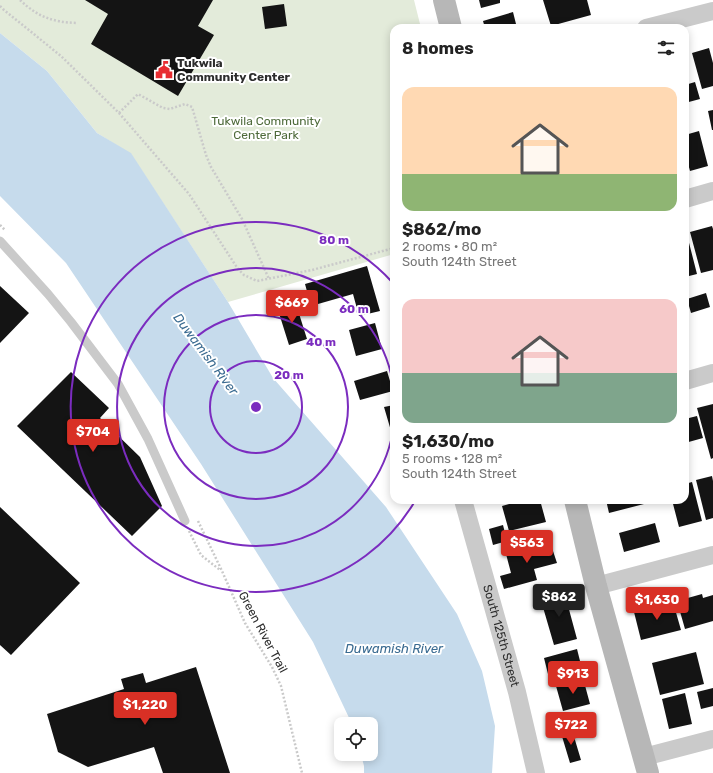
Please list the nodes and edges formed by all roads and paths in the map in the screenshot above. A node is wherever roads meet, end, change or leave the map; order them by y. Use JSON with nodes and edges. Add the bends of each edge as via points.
{"nodes":[{"id":1,"x":20,"y":0,"type":"edge"},
{"id":2,"x":444,"y":0,"type":"edge"},
{"id":3,"x":0,"y":6,"type":"edge"},
{"id":4,"x":713,"y":10,"type":"edge"},
{"id":5,"x":77,"y":23,"type":"dead end"},
{"id":6,"x":450,"y":24,"type":"edge"},
{"id":7,"x":661,"y":24,"type":"edge"},
{"id":8,"x":119,"y":113,"type":"junction"},
{"id":9,"x":713,"y":191,"type":"edge"},
{"id":10,"x":689,"y":198,"type":"edge"},
{"id":11,"x":0,"y":240,"type":"edge"},
{"id":12,"x":390,"y":249,"type":"edge"},
{"id":13,"x":269,"y":279,"type":"junction"},
{"id":14,"x":713,"y":373,"type":"edge"},
{"id":15,"x":689,"y":379,"type":"edge"},
{"id":16,"x":464,"y":504,"type":"edge"},
{"id":17,"x":576,"y":504,"type":"edge"},
{"id":18,"x":185,"y":521,"type":"joint"},
{"id":19,"x":713,"y":555,"type":"edge"},
{"id":20,"x":596,"y":586,"type":"junction"},
{"id":21,"x":713,"y":739,"type":"edge"},
{"id":22,"x":646,"y":765,"type":"edge"},
{"id":23,"x":302,"y":773,"type":"edge"},
{"id":24,"x":536,"y":773,"type":"edge"}],
"edges":[{"from":1,"to":5,"type":"path","via":[[40,16],[63,23]]},
{"from":2,"to":6,"type":"street"},
{"from":3,"to":8,"type":"path","via":[[61,56]]},
{"from":4,"to":7,"type":"street"},
{"from":8,"to":13,"type":"path","via":[[188,194],[238,269],[257,281]]},
{"from":8,"to":13,"type":"path","via":[[138,94],[163,108],[185,104],[192,107],[211,167],[242,219]]},
{"from":9,"to":10,"type":"street"},
{"from":11,"to":18,"type":"lane","via":[[71,322],[118,384],[148,439]]},
{"from":12,"to":13,"type":"path"},
{"from":14,"to":15,"type":"street"},
{"from":16,"to":24,"type":"street","name":"South 125th Street","via":[[517,692]]},
{"from":17,"to":20,"type":"street"},
{"from":18,"to":23,"type":"path","name":"Green River Trail","via":[[201,555],[222,571],[245,623],[281,686]]},
{"from":19,"to":20,"type":"street"},
{"from":20,"to":22,"type":"street"},
{"from":21,"to":22,"type":"street"}]}
